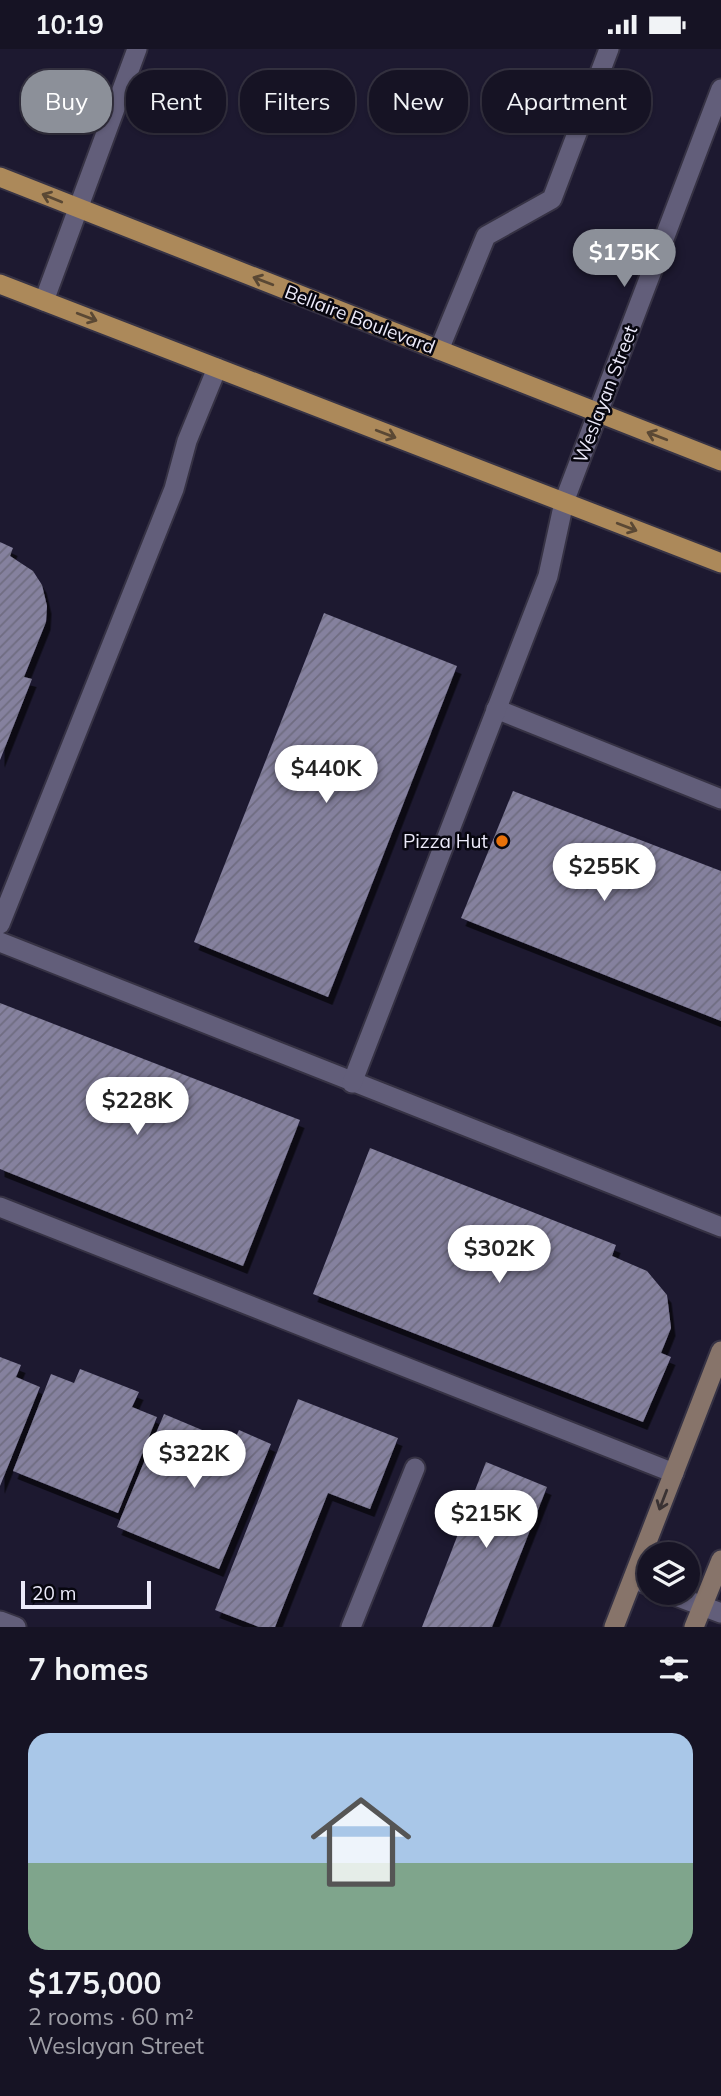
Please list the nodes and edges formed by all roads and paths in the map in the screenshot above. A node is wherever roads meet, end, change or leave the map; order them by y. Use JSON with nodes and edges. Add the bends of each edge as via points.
{"nodes":[{"id":1,"x":137,"y":49,"type":"edge"},
{"id":2,"x":609,"y":49,"type":"edge"},
{"id":3,"x":721,"y":89,"type":"edge"},
{"id":4,"x":0,"y":177,"type":"edge"},
{"id":5,"x":78,"y":208,"type":"junction"},
{"id":6,"x":0,"y":284,"type":"edge"},
{"id":7,"x":44,"y":301,"type":"junction"},
{"id":8,"x":439,"y":350,"type":"junction"},
{"id":9,"x":217,"y":367,"type":"junction"},
{"id":10,"x":598,"y":413,"type":"junction"},
{"id":11,"x":721,"y":461,"type":"edge"},
{"id":12,"x":564,"y":502,"type":"junction"},
{"id":13,"x":721,"y":563,"type":"edge"},
{"id":14,"x":496,"y":709,"type":"junction"},
{"id":15,"x":721,"y":799,"type":"edge"},
{"id":16,"x":0,"y":924,"type":"edge"},
{"id":17,"x":0,"y":942,"type":"edge"},
{"id":18,"x":352,"y":1083,"type":"junction"},
{"id":19,"x":0,"y":1207,"type":"edge"},
{"id":20,"x":721,"y":1227,"type":"edge"},
{"id":21,"x":721,"y":1351,"type":"edge"},
{"id":22,"x":415,"y":1468,"type":"dead end"},
{"id":23,"x":674,"y":1473,"type":"junction"},
{"id":24,"x":653,"y":1542,"type":"edge"},
{"id":25,"x":721,"y":1560,"type":"edge"},
{"id":26,"x":637,"y":1589,"type":"edge"},
{"id":27,"x":712,"y":1609,"type":"edge"},
{"id":28,"x":0,"y":1621,"type":"edge"},
{"id":29,"x":16,"y":1627,"type":"edge"},
{"id":30,"x":351,"y":1627,"type":"edge"},
{"id":31,"x":614,"y":1627,"type":"edge"},
{"id":32,"x":694,"y":1627,"type":"edge"}],
"edges":[{"from":1,"to":5,"type":"street"},
{"from":2,"to":8,"type":"street","via":[[552,199],[486,236]]},
{"from":3,"to":10,"type":"street","name":"Weslayan Street"},
{"from":5,"to":4,"type":"main road","name":"Bellaire Boulevard","one_way":true},
{"from":5,"to":7,"type":"street"},
{"from":8,"to":5,"type":"main road","name":"Bellaire Boulevard","one_way":true},
{"from":6,"to":7,"type":"main road"},
{"from":7,"to":9,"type":"main road","one_way":true},
{"from":8,"to":10,"type":"main road","name":"Bellaire Boulevard"},
{"from":9,"to":12,"type":"main road","one_way":true},
{"from":9,"to":16,"type":"street","via":[[187,441],[174,489]]},
{"from":11,"to":10,"type":"main road","name":"Bellaire Boulevard","one_way":true},
{"from":10,"to":12,"type":"street","name":"Weslayan Street"},
{"from":12,"to":13,"type":"main road","one_way":true},
{"from":12,"to":14,"type":"street","name":"Weslayan Street","via":[[548,576]]},
{"from":14,"to":15,"type":"street"},
{"from":14,"to":18,"type":"street","name":"Weslayan Street"},
{"from":17,"to":18,"type":"street"},
{"from":18,"to":20,"type":"street"},
{"from":19,"to":23,"type":"street"},
{"from":21,"to":23,"type":"main road"},
{"from":22,"to":30,"type":"street"},
{"from":23,"to":24,"type":"main road","one_way":true},
{"from":25,"to":27,"type":"main road"},
{"from":26,"to":31,"type":"main road"},
{"from":27,"to":32,"type":"main road"},
{"from":28,"to":29,"type":"street"}]}
